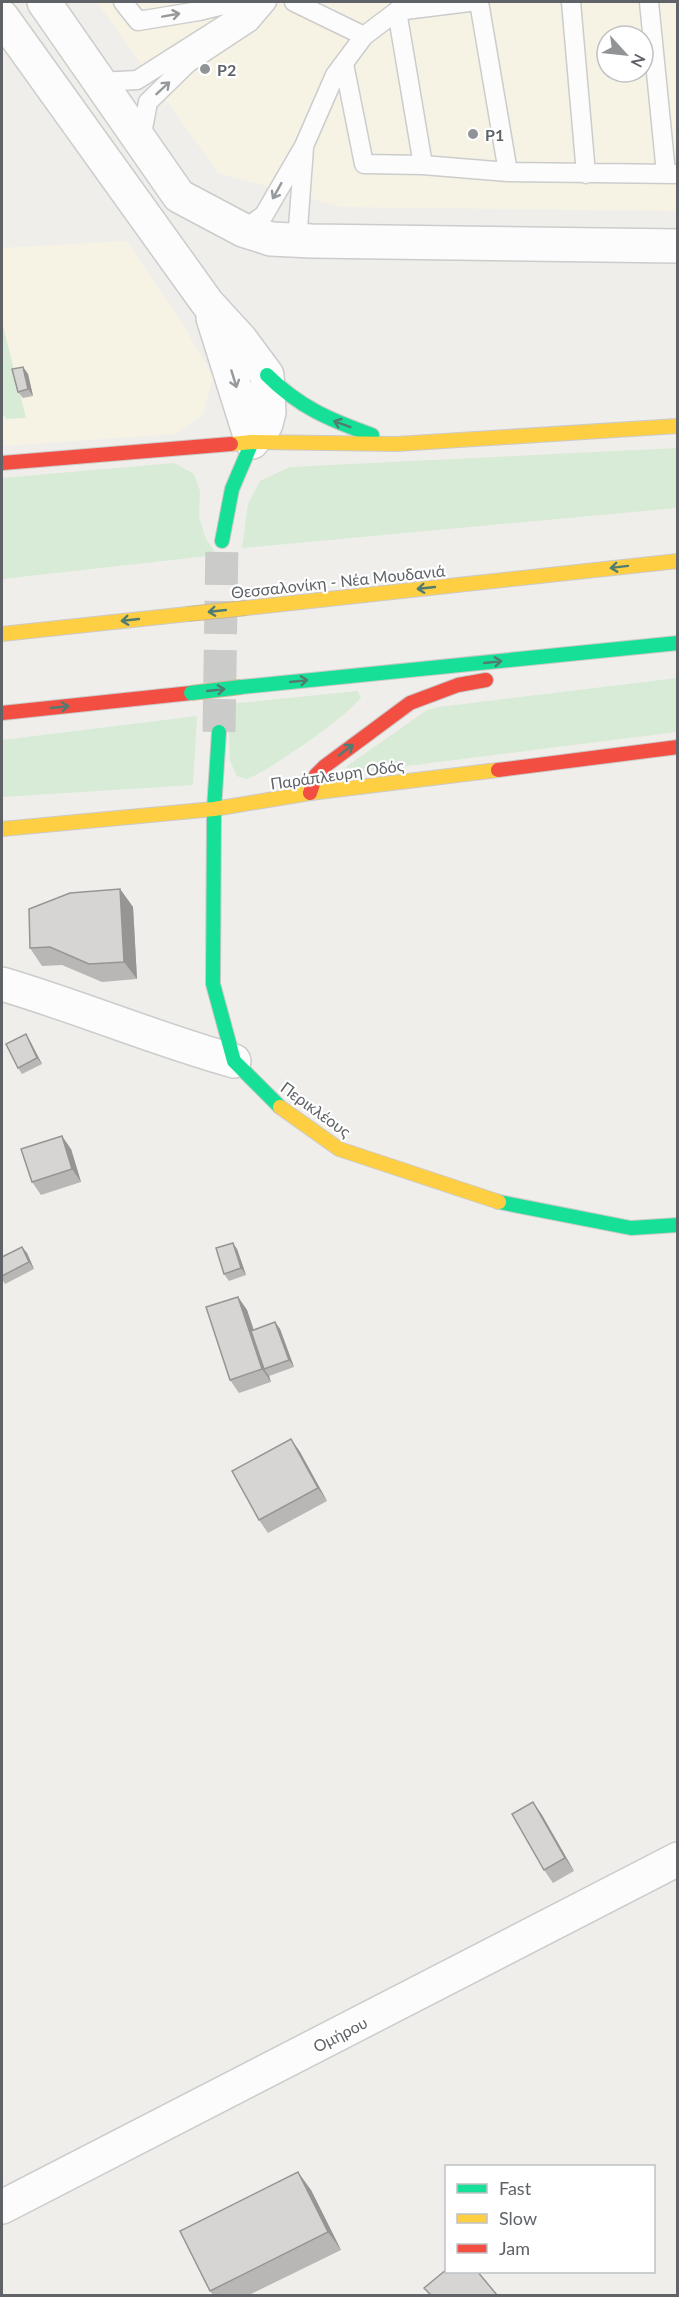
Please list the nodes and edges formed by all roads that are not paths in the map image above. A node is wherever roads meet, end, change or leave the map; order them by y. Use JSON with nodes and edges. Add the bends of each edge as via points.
{"nodes":[{"id":1,"x":44,"y":2,"type":"edge"},
{"id":2,"x":123,"y":2,"type":"edge"},
{"id":3,"x":236,"y":2,"type":"edge"},
{"id":4,"x":260,"y":2,"type":"edge"},
{"id":5,"x":267,"y":2,"type":"edge"},
{"id":6,"x":294,"y":2,"type":"edge"},
{"id":7,"x":469,"y":2,"type":"edge"},
{"id":8,"x":479,"y":2,"type":"edge"},
{"id":9,"x":570,"y":2,"type":"edge"},
{"id":10,"x":649,"y":2,"type":"edge"},
{"id":11,"x":398,"y":11,"type":"junction"},
{"id":12,"x":2,"y":17,"type":"edge"},
{"id":13,"x":364,"y":36,"type":"junction"},
{"id":14,"x":344,"y":64,"type":"junction"},
{"id":15,"x":100,"y":82,"type":"junction"},
{"id":16,"x":141,"y":139,"type":"junction"},
{"id":17,"x":304,"y":146,"type":"junction"},
{"id":18,"x":423,"y":165,"type":"junction"},
{"id":19,"x":508,"y":172,"type":"junction"},
{"id":20,"x":672,"y":173,"type":"edge"},
{"id":21,"x":586,"y":174,"type":"junction"},
{"id":22,"x":243,"y":230,"type":"junction"},
{"id":23,"x":312,"y":241,"type":"junction"},
{"id":24,"x":678,"y":246,"type":"edge"},
{"id":25,"x":208,"y":304,"type":"junction"},
{"id":26,"x":267,"y":375,"type":"junction"},
{"id":27,"x":678,"y":426,"type":"edge"},
{"id":28,"x":252,"y":442,"type":"junction"},
{"id":29,"x":397,"y":444,"type":"junction"},
{"id":30,"x":2,"y":463,"type":"edge"},
{"id":31,"x":222,"y":541,"type":"tunnel mouth"},
{"id":32,"x":678,"y":561,"type":"edge"},
{"id":33,"x":2,"y":634,"type":"edge"},
{"id":34,"x":677,"y":643,"type":"edge"},
{"id":35,"x":543,"y":670,"type":"dead end"},
{"id":36,"x":502,"y":677,"type":"dead end"},
{"id":37,"x":2,"y":713,"type":"edge"},
{"id":38,"x":219,"y":732,"type":"tunnel mouth"},
{"id":39,"x":678,"y":747,"type":"edge"},
{"id":40,"x":310,"y":793,"type":"junction"},
{"id":41,"x":214,"y":809,"type":"junction"},
{"id":42,"x":2,"y":829,"type":"edge"},
{"id":43,"x":2,"y":984,"type":"edge"},
{"id":44,"x":234,"y":1060,"type":"junction"},
{"id":45,"x":678,"y":1225,"type":"edge"},
{"id":46,"x":678,"y":1859,"type":"edge"},
{"id":47,"x":2,"y":2207,"type":"edge"}],
"edges":[{"from":1,"to":15,"type":"street"},
{"from":2,"to":3,"type":"lane","one_way":true,"via":[[138,21]]},
{"from":4,"to":15,"type":"lane","via":[[137,80]]},
{"from":16,"to":5,"type":"lane","one_way":true,"via":[[148,102],[189,63],[250,22]]},
{"from":6,"to":13,"type":"lane"},
{"from":7,"to":11,"type":"lane"},
{"from":8,"to":19,"type":"lane"},
{"from":9,"to":21,"type":"lane"},
{"from":10,"to":20,"type":"lane"},
{"from":11,"to":13,"type":"lane"},
{"from":11,"to":18,"type":"lane"},
{"from":12,"to":25,"type":"street"},
{"from":13,"to":14,"type":"lane"},
{"from":14,"to":17,"type":"lane","via":[[335,75]]},
{"from":14,"to":18,"type":"lane","via":[[364,164]]},
{"from":15,"to":16,"type":"street"},
{"from":16,"to":22,"type":"street","via":[[178,196]]},
{"from":17,"to":22,"type":"lane","one_way":true,"via":[[264,214]]},
{"from":17,"to":23,"type":"lane","via":[[298,228]]},
{"from":18,"to":19,"type":"lane"},
{"from":19,"to":21,"type":"lane"},
{"from":20,"to":21,"type":"lane"},
{"from":22,"to":23,"type":"street","via":[[271,239]]},
{"from":23,"to":24,"type":"street"},
{"from":25,"to":26,"type":"street"},
{"from":25,"to":28,"type":"street","one_way":true},
{"from":26,"to":28,"type":"street","via":[[269,412],[266,424]]},
{"from":29,"to":26,"type":"main road","one_way":true,"via":[[317,415],[285,394]]},
{"from":27,"to":29,"type":"main road"},
{"from":28,"to":29,"type":"main road"},
{"from":28,"to":30,"type":"main road"},
{"from":28,"to":31,"type":"main road","via":[[232,489]]},
{"from":32,"to":33,"type":"main road","name":"Θεσσαλονίκη - Νέα Μουδανιά","one_way":true,"bridge":true},
{"from":34,"to":35,"type":"main road","via":[[603,661]]},
{"from":37,"to":34,"type":"main road","one_way":true,"bridge":true},
{"from":40,"to":36,"type":"main road","one_way":true,"via":[[316,775],[325,766],[410,703],[458,685]]},
{"from":38,"to":41,"type":"main road","name":"Περικλέους"},
{"from":39,"to":40,"type":"main road","name":"Παράπλευρη Οδός"},
{"from":40,"to":41,"type":"main road","name":"Παράπλευρη Οδός"},
{"from":41,"to":42,"type":"main road","name":"Παράπλευρη Οδός"},
{"from":41,"to":44,"type":"main road","name":"Περικλέους","via":[[213,984]]},
{"from":43,"to":44,"type":"street"},
{"from":44,"to":45,"type":"main road","name":"Περικλέους","via":[[283,1110],[339,1149],[494,1201],[631,1228]]},
{"from":46,"to":47,"type":"street","name":"Ομήρου"}]}
